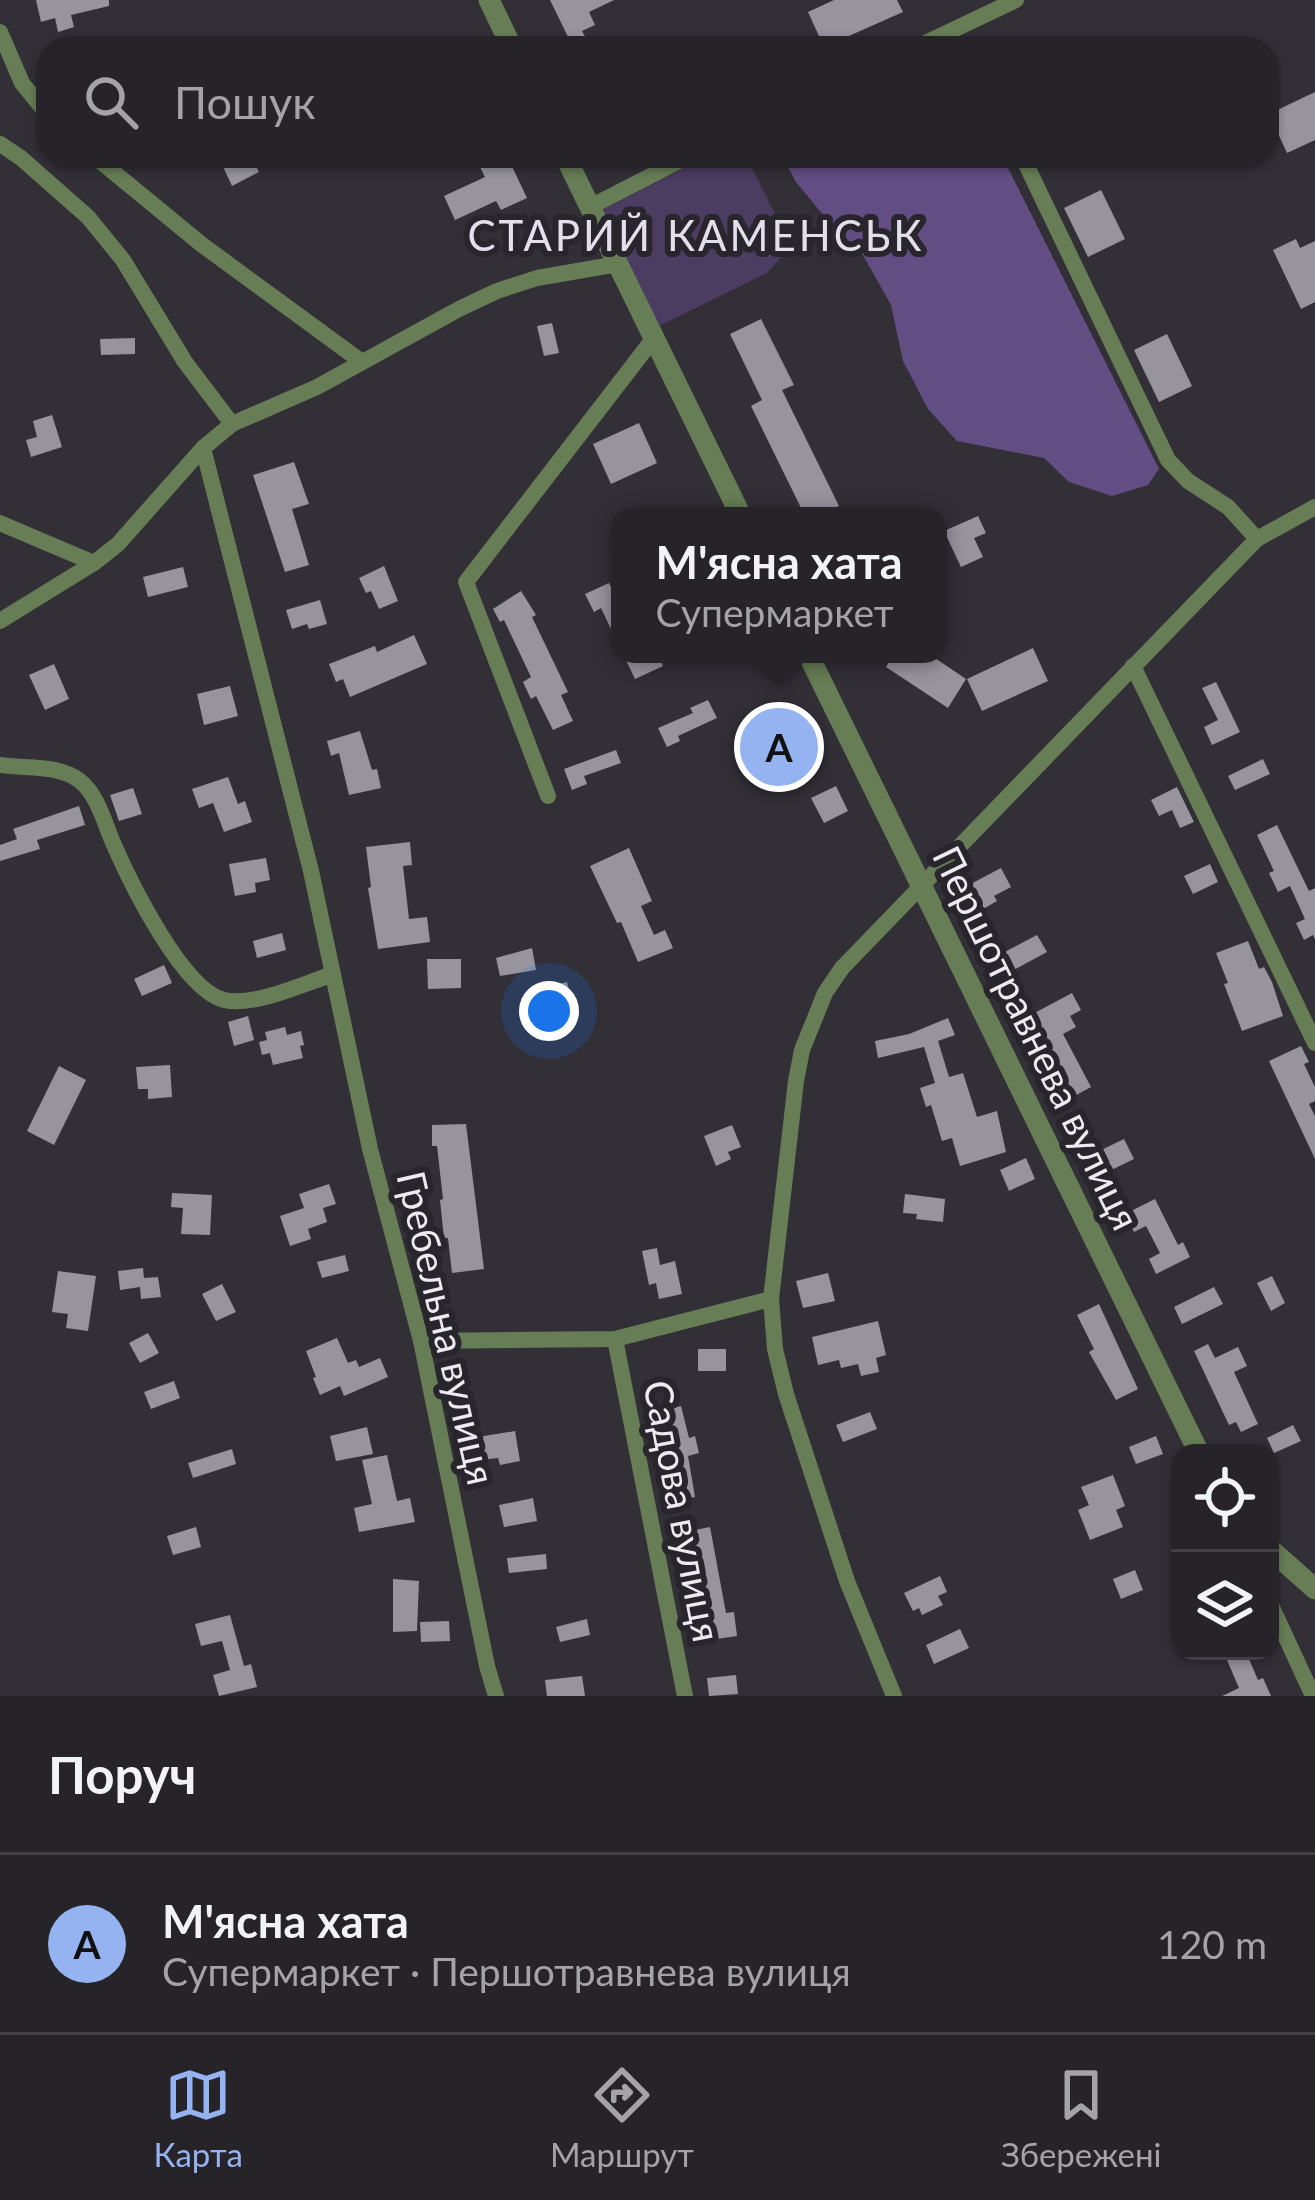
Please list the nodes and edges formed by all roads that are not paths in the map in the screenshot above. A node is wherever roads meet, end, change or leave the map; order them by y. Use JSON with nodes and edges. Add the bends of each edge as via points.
{"nodes":[{"id":1,"x":489,"y":0,"type":"edge"},
{"id":2,"x":1016,"y":0,"type":"edge"},
{"id":3,"x":958,"y":27,"type":"junction"},
{"id":4,"x":0,"y":32,"type":"edge"},
{"id":5,"x":506,"y":36,"type":"edge"},
{"id":6,"x":940,"y":36,"type":"edge"},
{"id":7,"x":962,"y":36,"type":"edge"},
{"id":8,"x":36,"y":100,"type":"edge"},
{"id":9,"x":0,"y":144,"type":"edge"},
{"id":10,"x":109,"y":168,"type":"edge"},
{"id":11,"x":571,"y":168,"type":"edge"},
{"id":12,"x":666,"y":168,"type":"edge"},
{"id":13,"x":1028,"y":168,"type":"edge"},
{"id":14,"x":590,"y":207,"type":"junction"},
{"id":15,"x":618,"y":265,"type":"junction"},
{"id":16,"x":654,"y":338,"type":"junction"},
{"id":17,"x":362,"y":362,"type":"junction"},
{"id":18,"x":232,"y":424,"type":"junction"},
{"id":19,"x":203,"y":448,"type":"junction"},
{"id":20,"x":737,"y":507,"type":"edge"},
{"id":21,"x":1315,"y":507,"type":"edge"},
{"id":22,"x":0,"y":523,"type":"edge"},
{"id":23,"x":1257,"y":538,"type":"junction"},
{"id":24,"x":94,"y":562,"type":"junction"},
{"id":25,"x":0,"y":621,"type":"edge"},
{"id":26,"x":812,"y":663,"type":"edge"},
{"id":27,"x":1133,"y":666,"type":"junction"},
{"id":28,"x":0,"y":765,"type":"edge"},
{"id":29,"x":548,"y":796,"type":"dead end"},
{"id":30,"x":922,"y":886,"type":"junction"},
{"id":31,"x":331,"y":975,"type":"junction"},
{"id":32,"x":1315,"y":1043,"type":"edge"},
{"id":33,"x":771,"y":1299,"type":"junction"},
{"id":34,"x":615,"y":1339,"type":"junction"},
{"id":35,"x":421,"y":1341,"type":"junction"},
{"id":36,"x":1195,"y":1444,"type":"edge"},
{"id":37,"x":1273,"y":1552,"type":"edge"},
{"id":38,"x":1315,"y":1589,"type":"edge"},
{"id":39,"x":1279,"y":1622,"type":"edge"},
{"id":40,"x":496,"y":1696,"type":"edge"},
{"id":41,"x":685,"y":1696,"type":"edge"},
{"id":42,"x":893,"y":1696,"type":"edge"},
{"id":43,"x":1313,"y":1696,"type":"edge"}],
"edges":[{"from":1,"to":5,"type":"street"},
{"from":2,"to":3,"type":"street"},
{"from":3,"to":6,"type":"street"},
{"from":3,"to":7,"type":"street"},
{"from":4,"to":8,"type":"street"},
{"from":9,"to":18,"type":"street","via":[[88,217]]},
{"from":10,"to":17,"type":"street"},
{"from":11,"to":14,"type":"street"},
{"from":12,"to":14,"type":"street"},
{"from":13,"to":23,"type":"street","via":[[1168,460]]},
{"from":14,"to":15,"type":"street"},
{"from":15,"to":16,"type":"street"},
{"from":15,"to":17,"type":"street","via":[[497,292]]},
{"from":16,"to":20,"type":"street"},
{"from":16,"to":29,"type":"street","via":[[466,582]]},
{"from":17,"to":18,"type":"street"},
{"from":18,"to":19,"type":"street"},
{"from":19,"to":24,"type":"street","via":[[140,523]]},
{"from":19,"to":31,"type":"street","name":"Гребельна вулиця"},
{"from":21,"to":23,"type":"street"},
{"from":22,"to":24,"type":"street"},
{"from":23,"to":27,"type":"street"},
{"from":24,"to":25,"type":"street"},
{"from":26,"to":30,"type":"street","name":"Першотравнева вулиця"},
{"from":27,"to":30,"type":"street"},
{"from":27,"to":32,"type":"street"},
{"from":28,"to":31,"type":"street","via":[[61,770],[82,782],[133,888],[207,992],[240,1002]]},
{"from":30,"to":33,"type":"street","via":[[842,968],[812,1021],[796,1081]]},
{"from":30,"to":36,"type":"street","name":"Першотравнева вулиця"},
{"from":31,"to":35,"type":"street","name":"Гребельна вулиця"},
{"from":33,"to":34,"type":"street"},
{"from":33,"to":42,"type":"street","via":[[786,1394]]},
{"from":34,"to":35,"type":"street"},
{"from":34,"to":41,"type":"street","name":"Садова вулиця"},
{"from":35,"to":40,"type":"street","name":"Гребельна вулиця"},
{"from":37,"to":38,"type":"street"},
{"from":39,"to":43,"type":"street"}]}
